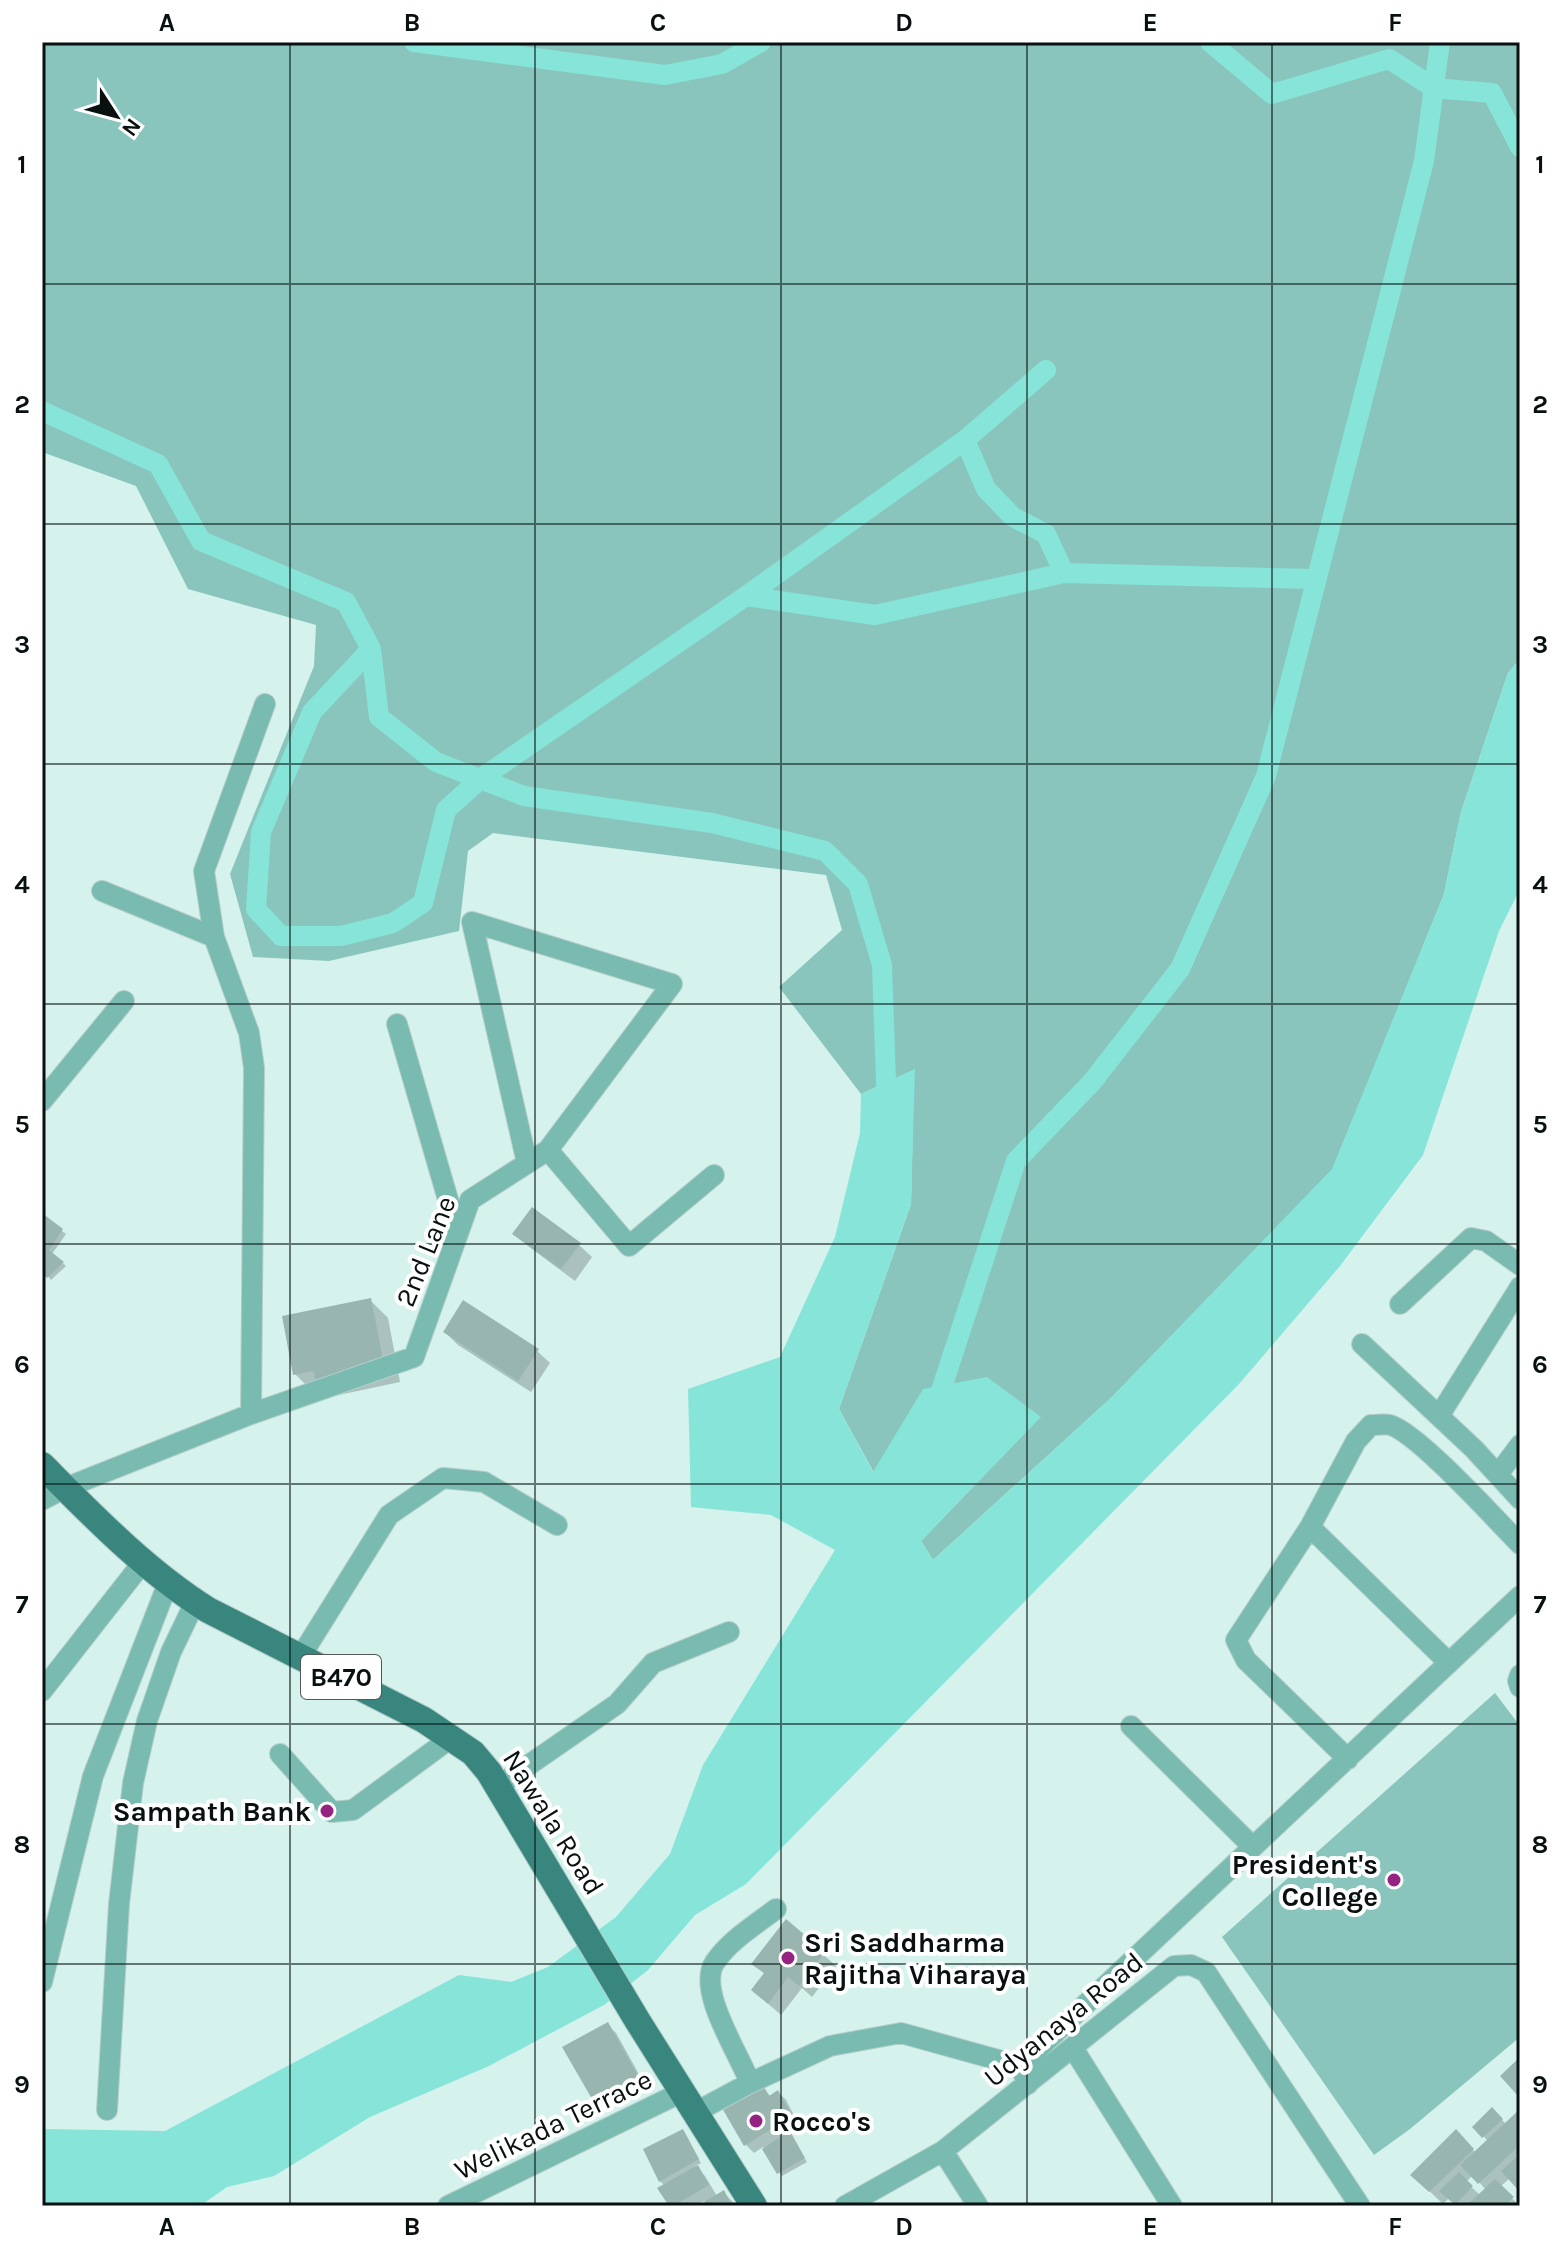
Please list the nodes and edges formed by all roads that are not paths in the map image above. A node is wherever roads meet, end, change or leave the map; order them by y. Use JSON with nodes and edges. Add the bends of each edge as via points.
{"nodes":[{"id":1,"x":265,"y":704,"type":"dead end"},
{"id":2,"x":102,"y":891,"type":"dead end"},
{"id":3,"x":214,"y":937,"type":"junction"},
{"id":4,"x":124,"y":1001,"type":"dead end"},
{"id":5,"x":397,"y":1024,"type":"dead end"},
{"id":6,"x":42,"y":1101,"type":"edge"},
{"id":7,"x":548,"y":1150,"type":"junction"},
{"id":8,"x":527,"y":1163,"type":"junction"},
{"id":9,"x":714,"y":1175,"type":"dead end"},
{"id":10,"x":458,"y":1234,"type":"junction"},
{"id":11,"x":1520,"y":1265,"type":"edge"},
{"id":12,"x":1520,"y":1287,"type":"edge"},
{"id":13,"x":1400,"y":1304,"type":"dead end"},
{"id":14,"x":1362,"y":1344,"type":"dead end"},
{"id":15,"x":251,"y":1414,"type":"junction"},
{"id":16,"x":1439,"y":1416,"type":"junction"},
{"id":17,"x":1520,"y":1445,"type":"edge"},
{"id":18,"x":42,"y":1465,"type":"edge"},
{"id":19,"x":1499,"y":1473,"type":"junction"},
{"id":20,"x":54,"y":1494,"type":"edge"},
{"id":21,"x":1520,"y":1499,"type":"edge"},
{"id":22,"x":557,"y":1525,"type":"dead end"},
{"id":23,"x":1310,"y":1527,"type":"junction"},
{"id":24,"x":1520,"y":1544,"type":"edge"},
{"id":25,"x":143,"y":1562,"type":"junction"},
{"id":26,"x":168,"y":1583,"type":"junction"},
{"id":27,"x":1520,"y":1596,"type":"edge"},
{"id":28,"x":195,"y":1602,"type":"junction"},
{"id":29,"x":729,"y":1632,"type":"dead end"},
{"id":30,"x":301,"y":1656,"type":"junction"},
{"id":31,"x":1449,"y":1663,"type":"junction"},
{"id":32,"x":1520,"y":1675,"type":"edge"},
{"id":33,"x":1520,"y":1687,"type":"edge"},
{"id":34,"x":42,"y":1691,"type":"edge"},
{"id":35,"x":1131,"y":1726,"type":"dead end"},
{"id":36,"x":451,"y":1738,"type":"junction"},
{"id":37,"x":280,"y":1754,"type":"dead end"},
{"id":38,"x":1348,"y":1759,"type":"junction"},
{"id":39,"x":497,"y":1787,"type":"junction"},
{"id":40,"x":1253,"y":1847,"type":"junction"},
{"id":41,"x":776,"y":1909,"type":"dead end"},
{"id":42,"x":42,"y":1982,"type":"edge"},
{"id":43,"x":1073,"y":2048,"type":"junction"},
{"id":44,"x":1024,"y":2075,"type":"junction"},
{"id":45,"x":750,"y":2083,"type":"junction"},
{"id":46,"x":688,"y":2102,"type":"junction"},
{"id":47,"x":107,"y":2110,"type":"dead end"},
{"id":48,"x":943,"y":2151,"type":"junction"},
{"id":49,"x":448,"y":2206,"type":"edge"},
{"id":50,"x":754,"y":2206,"type":"edge"},
{"id":51,"x":845,"y":2206,"type":"edge"},
{"id":52,"x":978,"y":2206,"type":"edge"},
{"id":53,"x":1172,"y":2206,"type":"edge"},
{"id":54,"x":1360,"y":2206,"type":"edge"}],
"edges":[{"from":1,"to":3,"type":"street","via":[[204,871]]},
{"from":2,"to":3,"type":"street"},
{"from":3,"to":15,"type":"street","via":[[249,1033],[254,1068]]},
{"from":4,"to":6,"type":"street"},
{"from":5,"to":10,"type":"street"},
{"from":7,"to":8,"type":"street","name":"2nd Lane"},
{"from":7,"to":8,"type":"street","name":"2nd Lane","via":[[672,984],[472,922]]},
{"from":7,"to":9,"type":"street","via":[[629,1246]]},
{"from":8,"to":10,"type":"street","name":"2nd Lane","via":[[470,1200]]},
{"from":10,"to":15,"type":"street","name":"2nd Lane","via":[[414,1357]]},
{"from":11,"to":13,"type":"street","via":[[1486,1241],[1471,1238]]},
{"from":12,"to":16,"type":"street"},
{"from":14,"to":16,"type":"street"},
{"from":15,"to":20,"type":"street","name":"2nd Lane"},
{"from":16,"to":19,"type":"street"},
{"from":17,"to":19,"type":"street"},
{"from":18,"to":20,"type":"main road","name":"Nawala Road","number":"B470"},
{"from":19,"to":21,"type":"street"},
{"from":20,"to":25,"type":"main road","name":"Nawala Road","number":"B470"},
{"from":22,"to":30,"type":"street","via":[[484,1482],[443,1478],[389,1515]]},
{"from":23,"to":24,"type":"street","via":[[1356,1441],[1371,1425],[1391,1425],[1446,1469]]},
{"from":23,"to":31,"type":"street"},
{"from":23,"to":38,"type":"street","via":[[1236,1640],[1246,1660]]},
{"from":25,"to":26,"type":"main road","name":"Nawala Road","number":"B470"},
{"from":25,"to":34,"type":"street"},
{"from":26,"to":28,"type":"main road","name":"Nawala Road","number":"B470"},
{"from":26,"to":42,"type":"street","via":[[93,1776]]},
{"from":27,"to":31,"type":"street"},
{"from":28,"to":30,"type":"main road","name":"Nawala Road","number":"B470"},
{"from":28,"to":47,"type":"street","via":[[147,1721],[133,1783],[119,1904]]},
{"from":29,"to":39,"type":"street","via":[[653,1663],[617,1704]]},
{"from":30,"to":36,"type":"main road","name":"Nawala Road","number":"B470"},
{"from":31,"to":38,"type":"street"},
{"from":32,"to":33,"type":"street"},
{"from":35,"to":40,"type":"street"},
{"from":36,"to":37,"type":"street","via":[[353,1810],[332,1812]]},
{"from":36,"to":39,"type":"main road","name":"Nawala Road","number":"B470","via":[[473,1753]]},
{"from":38,"to":40,"type":"street"},
{"from":39,"to":46,"type":"main road","name":"Nawala Road","number":"B470"},
{"from":40,"to":44,"type":"street"},
{"from":41,"to":45,"type":"street","via":[[735,1940],[714,1963],[708,1981]]},
{"from":43,"to":44,"type":"street","name":"Udyanaya Road"},
{"from":43,"to":53,"type":"street"},
{"from":43,"to":54,"type":"street","name":"Udyanaya Road","via":[[1174,1966],[1191,1965],[1206,1972]]},
{"from":44,"to":45,"type":"street","name":"Welikada Terrace","via":[[901,2033],[830,2046]]},
{"from":44,"to":48,"type":"street","name":"Udyanaya Road"},
{"from":45,"to":46,"type":"street","name":"Welikada Terrace"},
{"from":46,"to":49,"type":"street","name":"Welikada Terrace"},
{"from":46,"to":50,"type":"main road","name":"Nawala Road","number":"B470"},
{"from":48,"to":51,"type":"street","name":"Udyanaya Road"},
{"from":48,"to":52,"type":"street"}]}
